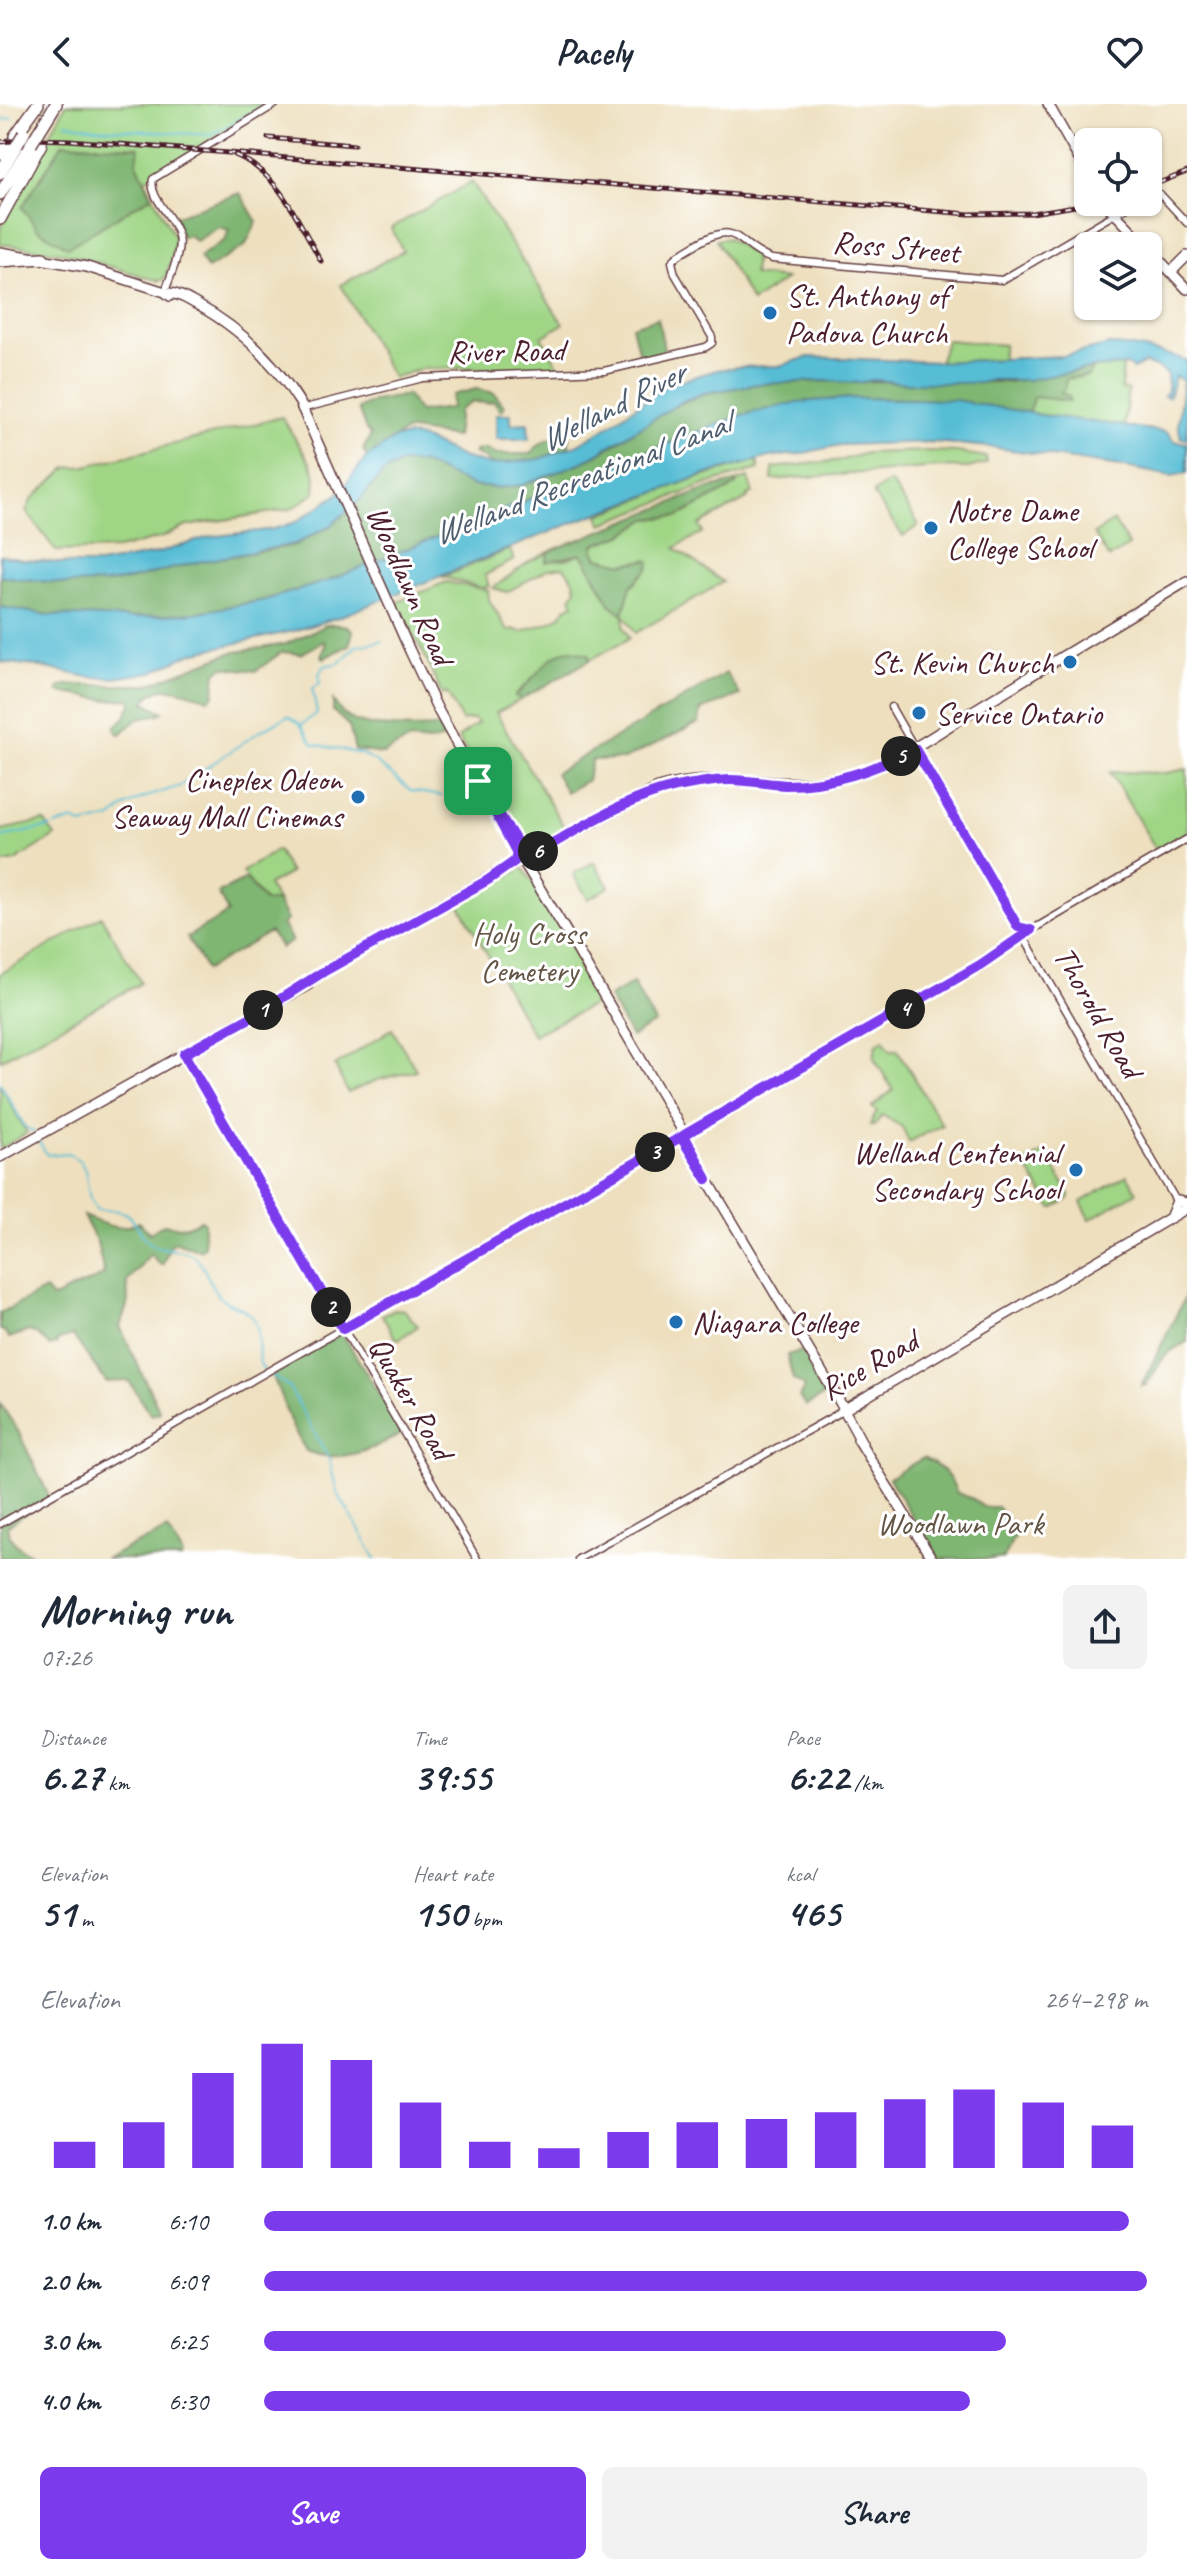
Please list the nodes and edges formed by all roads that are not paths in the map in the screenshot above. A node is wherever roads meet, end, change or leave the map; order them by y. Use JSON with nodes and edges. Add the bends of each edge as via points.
{"nodes":[{"id":1,"x":40,"y":104,"type":"edge"},
{"id":2,"x":56,"y":104,"type":"edge"},
{"id":3,"x":62,"y":104,"type":"edge"},
{"id":4,"x":276,"y":104,"type":"edge"},
{"id":5,"x":1048,"y":104,"type":"edge"},
{"id":6,"x":28,"y":139,"type":"junction"},
{"id":7,"x":1074,"y":150,"type":"edge"},
{"id":8,"x":0,"y":154,"type":"edge"},
{"id":9,"x":0,"y":173,"type":"edge"},
{"id":10,"x":0,"y":194,"type":"edge"},
{"id":11,"x":1162,"y":197,"type":"edge"},
{"id":12,"x":1112,"y":216,"type":"edge"},
{"id":13,"x":1117,"y":216,"type":"edge"},
{"id":14,"x":0,"y":219,"type":"edge"},
{"id":15,"x":1187,"y":223,"type":"edge"},
{"id":16,"x":1132,"y":232,"type":"edge"},
{"id":17,"x":0,"y":252,"type":"edge"},
{"id":18,"x":1187,"y":256,"type":"edge"},
{"id":19,"x":43,"y":258,"type":"junction"},
{"id":20,"x":0,"y":261,"type":"edge"},
{"id":21,"x":1162,"y":262,"type":"edge"},
{"id":22,"x":1174,"y":268,"type":"junction"},
{"id":23,"x":1187,"y":289,"type":"edge"},
{"id":24,"x":166,"y":292,"type":"junction"},
{"id":25,"x":712,"y":343,"type":"joint"},
{"id":26,"x":300,"y":408,"type":"junction"},
{"id":27,"x":1187,"y":581,"type":"edge"},
{"id":28,"x":891,"y":707,"type":"dead end"},
{"id":29,"x":914,"y":747,"type":"junction"},
{"id":30,"x":478,"y":781,"type":"junction"},
{"id":31,"x":508,"y":835,"type":"junction"},
{"id":32,"x":1187,"y":839,"type":"edge"},
{"id":33,"x":526,"y":860,"type":"junction"},
{"id":34,"x":504,"y":870,"type":"junction"},
{"id":35,"x":1019,"y":927,"type":"junction"},
{"id":36,"x":1031,"y":930,"type":"junction"},
{"id":37,"x":1024,"y":936,"type":"junction"},
{"id":38,"x":303,"y":987,"type":"junction"},
{"id":39,"x":184,"y":1054,"type":"junction"},
{"id":40,"x":683,"y":1136,"type":"junction"},
{"id":41,"x":0,"y":1157,"type":"edge"},
{"id":42,"x":1182,"y":1207,"type":"edge"},
{"id":43,"x":343,"y":1329,"type":"junction"},
{"id":44,"x":842,"y":1411,"type":"junction"},
{"id":45,"x":0,"y":1524,"type":"edge"},
{"id":46,"x":477,"y":1559,"type":"edge"},
{"id":47,"x":578,"y":1559,"type":"edge"},
{"id":48,"x":932,"y":1559,"type":"edge"}],
"edges":[{"from":1,"to":6,"type":"highway"},
{"from":2,"to":6,"type":"highway"},
{"from":3,"to":6,"type":"highway"},
{"from":4,"to":24,"type":"street","via":[[153,179],[152,188],[178,235]]},
{"from":5,"to":7,"type":"main road"},
{"from":6,"to":8,"type":"highway"},
{"from":6,"to":9,"type":"highway"},
{"from":6,"to":10,"type":"highway"},
{"from":6,"to":14,"type":"highway"},
{"from":11,"to":15,"type":"street"},
{"from":12,"to":25,"type":"street","name":"Ross Street","via":[[1002,280],[776,260],[724,232],[672,262]]},
{"from":13,"to":16,"type":"main road"},
{"from":17,"to":19,"type":"main road","name":"Woodlawn Road"},
{"from":18,"to":22,"type":"main road"},
{"from":19,"to":20,"type":"highway"},
{"from":19,"to":24,"type":"main road","name":"Woodlawn Road"},
{"from":21,"to":22,"type":"main road"},
{"from":22,"to":23,"type":"main road"},
{"from":24,"to":26,"type":"main road","name":"Woodlawn Road","via":[[242,340]]},
{"from":25,"to":26,"type":"street","name":"River Road","via":[[604,371],[413,379]]},
{"from":26,"to":30,"type":"main road","name":"Woodlawn Road","via":[[438,710]]},
{"from":27,"to":29,"type":"main road"},
{"from":28,"to":29,"type":"street","name":"Thorold Road"},
{"from":29,"to":33,"type":"main road","via":[[874,768],[810,783],[678,782]]},
{"from":29,"to":35,"type":"street","name":"Thorold Road"},
{"from":30,"to":31,"type":"main road","name":"Woodlawn Road"},
{"from":30,"to":33,"type":"main road","name":"Woodlawn Road"},
{"from":31,"to":33,"type":"main road","name":"Woodlawn Road"},
{"from":31,"to":34,"type":"main road","via":[[518,857]]},
{"from":32,"to":36,"type":"street"},
{"from":33,"to":34,"type":"main road"},
{"from":33,"to":38,"type":"main road"},
{"from":33,"to":40,"type":"main road","name":"Woodlawn Road"},
{"from":34,"to":38,"type":"main road"},
{"from":35,"to":36,"type":"street"},
{"from":35,"to":37,"type":"street","name":"Thorold Road"},
{"from":36,"to":37,"type":"street"},
{"from":37,"to":40,"type":"street"},
{"from":37,"to":42,"type":"street","name":"Thorold Road"},
{"from":38,"to":39,"type":"main road"},
{"from":39,"to":41,"type":"main road"},
{"from":39,"to":43,"type":"street","name":"Quaker Road"},
{"from":40,"to":43,"type":"street"},
{"from":40,"to":44,"type":"main road","name":"Woodlawn Road"},
{"from":42,"to":44,"type":"main road","name":"Rice Road"},
{"from":43,"to":45,"type":"street"},
{"from":43,"to":46,"type":"street","name":"Quaker Road"},
{"from":44,"to":47,"type":"street","name":"Rice Road"},
{"from":44,"to":48,"type":"main road","name":"Woodlawn Road"}]}
